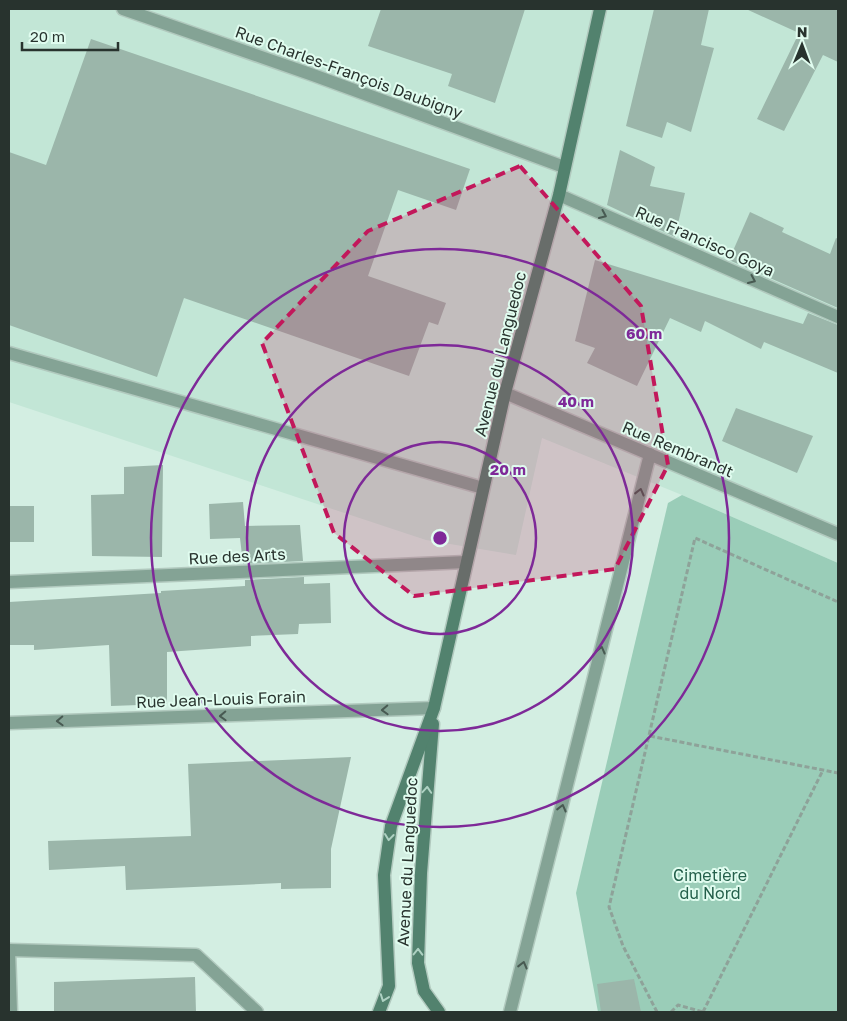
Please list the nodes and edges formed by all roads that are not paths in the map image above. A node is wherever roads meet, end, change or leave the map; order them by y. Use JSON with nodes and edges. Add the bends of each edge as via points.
{"nodes":[{"id":1,"x":123,"y":9,"type":"edge"},
{"id":2,"x":600,"y":9,"type":"edge"},
{"id":3,"x":564,"y":167,"type":"junction"},
{"id":4,"x":559,"y":195,"type":"junction"},
{"id":5,"x":838,"y":317,"type":"edge"},
{"id":6,"x":9,"y":353,"type":"edge"},
{"id":7,"x":505,"y":393,"type":"junction"},
{"id":8,"x":650,"y":454,"type":"junction"},
{"id":9,"x":483,"y":488,"type":"junction"},
{"id":10,"x":838,"y":534,"type":"edge"},
{"id":11,"x":466,"y":562,"type":"junction"},
{"id":12,"x":9,"y":582,"type":"edge"},
{"id":13,"x":434,"y":708,"type":"junction"},
{"id":14,"x":9,"y":723,"type":"edge"},
{"id":15,"x":9,"y":950,"type":"edge"},
{"id":16,"x":11,"y":1012,"type":"edge"},
{"id":17,"x":257,"y":1012,"type":"edge"},
{"id":18,"x":379,"y":1012,"type":"edge"},
{"id":19,"x":439,"y":1012,"type":"edge"},
{"id":20,"x":510,"y":1012,"type":"edge"}],
"edges":[{"from":1,"to":3,"type":"street","name":"Rue Charles-François Daubigny"},
{"from":2,"to":3,"type":"main road","name":"Avenue du Languedoc"},
{"from":3,"to":4,"type":"main road","name":"Avenue du Languedoc"},
{"from":4,"to":5,"type":"street","name":"Rue Francisco Goya","one_way":true},
{"from":4,"to":7,"type":"main road","name":"Avenue du Languedoc"},
{"from":6,"to":9,"type":"street"},
{"from":7,"to":8,"type":"street","name":"Rue Rembrandt"},
{"from":7,"to":9,"type":"main road","name":"Avenue du Languedoc"},
{"from":8,"to":10,"type":"street","name":"Rue Rembrandt"},
{"from":20,"to":8,"type":"street","one_way":true},
{"from":9,"to":11,"type":"main road","name":"Avenue du Languedoc"},
{"from":11,"to":12,"type":"street","name":"Rue des Arts"},
{"from":11,"to":13,"type":"main road","name":"Avenue du Languedoc"},
{"from":13,"to":14,"type":"street","name":"Rue Jean-Louis Forain","one_way":true},
{"from":13,"to":18,"type":"main road","name":"Avenue du Languedoc","one_way":true,"via":[[391,826],[384,875],[389,986]]},
{"from":19,"to":13,"type":"main road","name":"Avenue du Languedoc","one_way":true,"via":[[424,991],[418,962],[421,873]]},
{"from":15,"to":16,"type":"street"},
{"from":15,"to":17,"type":"street","via":[[196,955]]}]}
